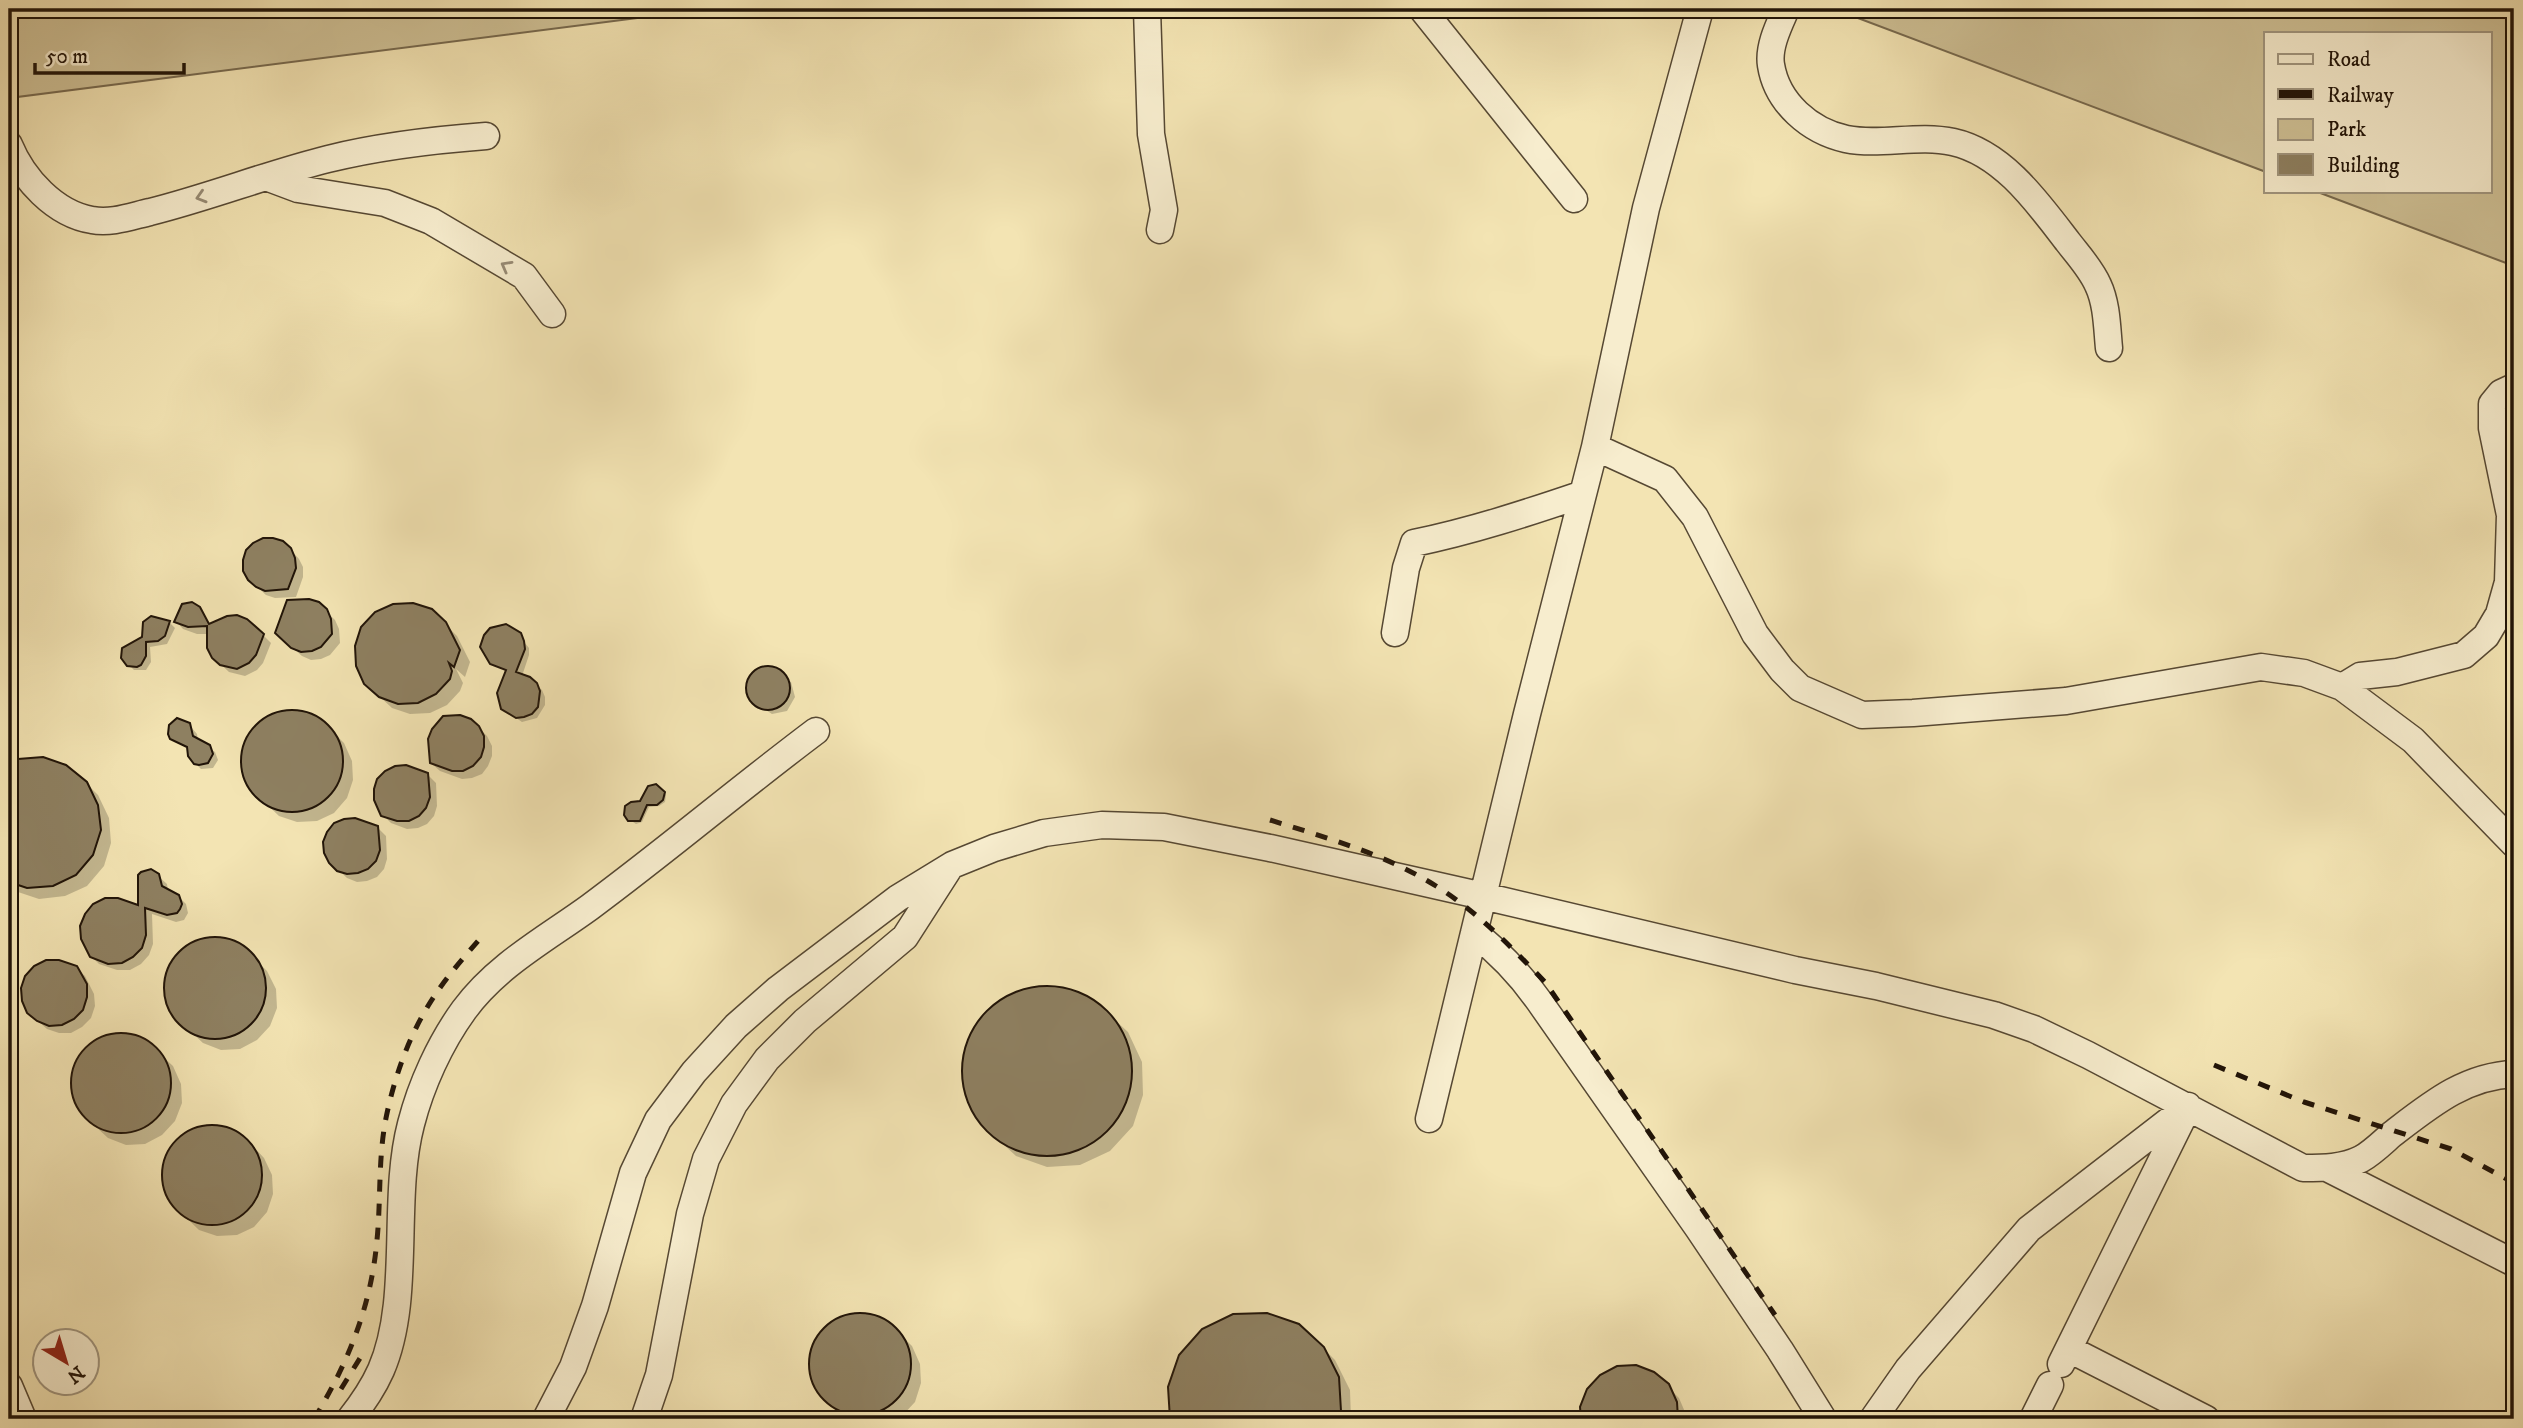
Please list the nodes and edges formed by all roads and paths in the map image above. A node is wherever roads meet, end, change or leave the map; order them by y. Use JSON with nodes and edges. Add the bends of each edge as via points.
{"nodes":[{"id":1,"x":1147,"y":9,"type":"edge"},
{"id":2,"x":1422,"y":9,"type":"edge"},
{"id":3,"x":1700,"y":9,"type":"edge"},
{"id":4,"x":1786,"y":9,"type":"edge"},
{"id":5,"x":486,"y":136,"type":"dead end"},
{"id":6,"x":9,"y":145,"type":"edge"},
{"id":7,"x":266,"y":177,"type":"junction"},
{"id":8,"x":1574,"y":199,"type":"dead end"},
{"id":9,"x":1160,"y":229,"type":"dead end"},
{"id":10,"x":552,"y":314,"type":"dead end"},
{"id":11,"x":2109,"y":348,"type":"dead end"},
{"id":12,"x":2514,"y":387,"type":"edge"},
{"id":13,"x":1595,"y":447,"type":"junction"},
{"id":14,"x":1583,"y":494,"type":"junction"},
{"id":15,"x":1395,"y":634,"type":"dead end"},
{"id":16,"x":2342,"y":687,"type":"junction"},
{"id":17,"x":816,"y":731,"type":"dead end"},
{"id":18,"x":2514,"y":844,"type":"edge"},
{"id":19,"x":952,"y":865,"type":"junction"},
{"id":20,"x":1483,"y":896,"type":"junction"},
{"id":21,"x":1474,"y":933,"type":"junction"},
{"id":22,"x":2514,"y":1074,"type":"edge"},
{"id":23,"x":2188,"y":1106,"type":"junction"},
{"id":24,"x":1429,"y":1119,"type":"dead end"},
{"id":25,"x":2329,"y":1168,"type":"junction"},
{"id":26,"x":2514,"y":1263,"type":"edge"},
{"id":27,"x":2060,"y":1366,"type":"junction"},
{"id":28,"x":9,"y":1386,"type":"edge"},
{"id":29,"x":23,"y":1419,"type":"edge"},
{"id":30,"x":350,"y":1419,"type":"edge"},
{"id":31,"x":546,"y":1419,"type":"edge"},
{"id":32,"x":644,"y":1419,"type":"edge"},
{"id":33,"x":1823,"y":1419,"type":"edge"},
{"id":34,"x":1873,"y":1419,"type":"edge"},
{"id":35,"x":2034,"y":1419,"type":"edge"},
{"id":36,"x":2206,"y":1419,"type":"edge"}],
"edges":[{"from":1,"to":9,"type":"street","via":[[1151,134],[1164,210]]},
{"from":2,"to":8,"type":"street"},
{"from":3,"to":13,"type":"street","via":[[1646,208]]},
{"from":4,"to":11,"type":"street","via":[[1770,63],[1794,113],[1823,131],[1848,139],[1953,142],[1983,153],[2008,172],[2085,264],[2099,286]]},
{"from":5,"to":7,"type":"street","via":[[413,142]]},
{"from":7,"to":6,"type":"street","one_way":true,"via":[[168,207],[95,221],[53,202],[32,182]]},
{"from":10,"to":7,"type":"street","one_way":true,"via":[[524,276],[431,221],[385,203],[298,189]]},
{"from":12,"to":16,"type":"street","via":[[2492,404],[2492,428],[2510,515],[2508,582],[2499,614],[2486,636],[2464,655],[2360,676]]},
{"from":13,"to":14,"type":"street"},
{"from":13,"to":16,"type":"street","via":[[1665,479],[1695,517],[1755,634],[1782,670],[1800,688],[1862,715],[2066,701],[2261,667],[2304,673]]},
{"from":14,"to":15,"type":"street","via":[[1517,517],[1414,543]]},
{"from":14,"to":20,"type":"street"},
{"from":16,"to":18,"type":"street","via":[[2413,740]]},
{"from":17,"to":30,"type":"street","via":[[494,976],[464,1009],[438,1055],[411,1124],[404,1158],[392,1332],[381,1369]]},
{"from":19,"to":20,"type":"street","via":[[1044,833],[1102,825],[1164,827]]},
{"from":19,"to":31,"type":"street","via":[[898,898],[778,989],[736,1026],[658,1120],[633,1173],[573,1367]]},
{"from":19,"to":32,"type":"street","via":[[905,937],[805,1021],[734,1104],[706,1159],[690,1214],[659,1375]]},
{"from":20,"to":21,"type":"street"},
{"from":20,"to":23,"type":"street","via":[[1994,1015],[2034,1029]]},
{"from":21,"to":24,"type":"street"},
{"from":21,"to":33,"type":"street","via":[[1522,977],[1698,1227]]},
{"from":22,"to":25,"type":"street","via":[[2469,1082],[2362,1159]]},
{"from":23,"to":25,"type":"street","via":[[2303,1168]]},
{"from":23,"to":27,"type":"street"},
{"from":23,"to":34,"type":"street","via":[[2029,1229],[1908,1369]]},
{"from":25,"to":26,"type":"street"},
{"from":27,"to":35,"type":"street"},
{"from":27,"to":36,"type":"street"},
{"from":28,"to":29,"type":"street"}]}
